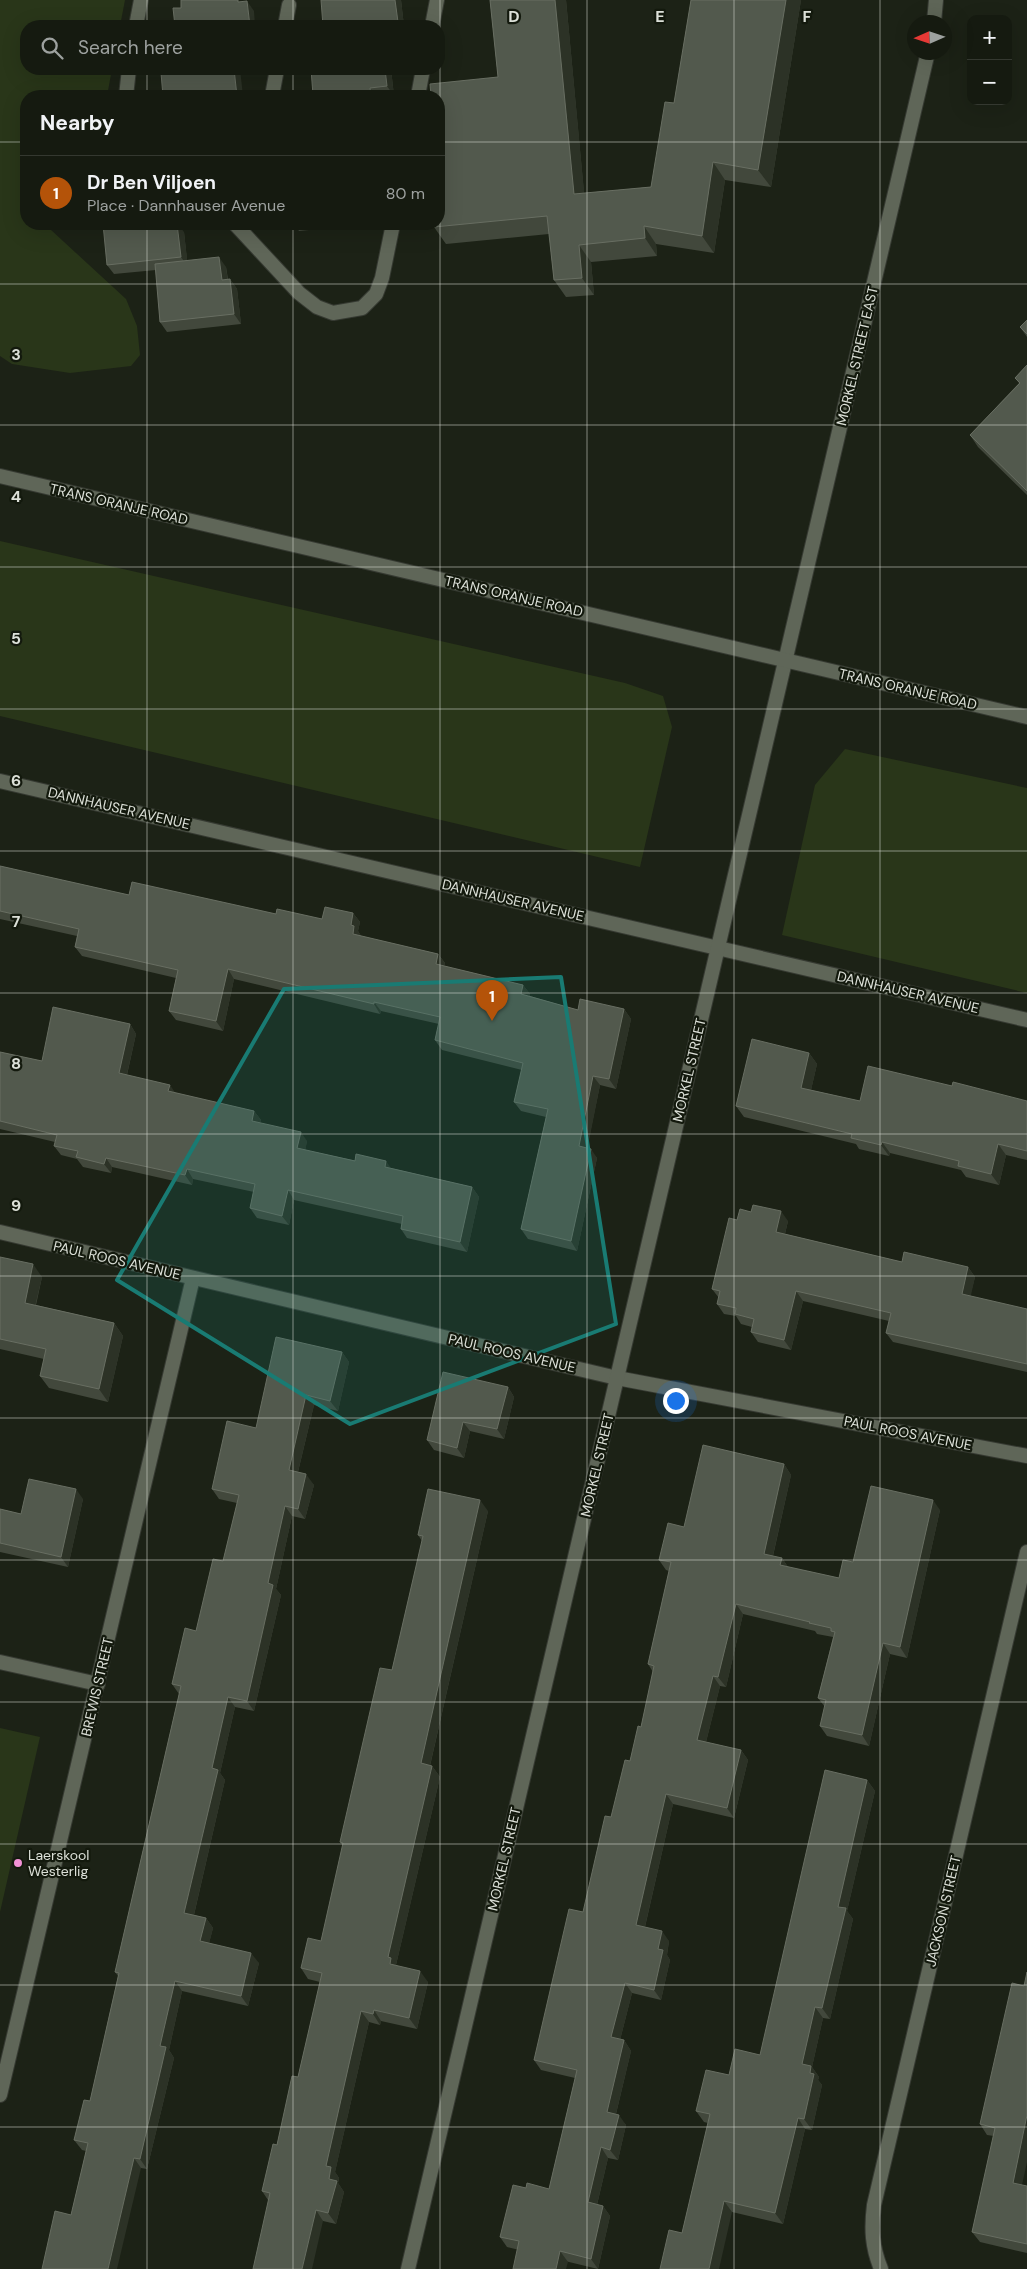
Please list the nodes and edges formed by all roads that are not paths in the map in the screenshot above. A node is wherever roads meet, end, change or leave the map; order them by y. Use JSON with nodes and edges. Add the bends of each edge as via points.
{"nodes":[{"id":1,"x":141,"y":0,"type":"edge"},
{"id":2,"x":437,"y":0,"type":"edge"},
{"id":3,"x":936,"y":0,"type":"edge"},
{"id":4,"x":289,"y":4,"type":"dead end"},
{"id":5,"x":935,"y":15,"type":"edge"},
{"id":6,"x":137,"y":20,"type":"edge"},
{"id":7,"x":286,"y":20,"type":"edge"},
{"id":8,"x":433,"y":20,"type":"edge"},
{"id":9,"x":926,"y":60,"type":"edge"},
{"id":10,"x":128,"y":75,"type":"edge"},
{"id":11,"x":276,"y":75,"type":"edge"},
{"id":12,"x":422,"y":75,"type":"edge"},
{"id":13,"x":126,"y":90,"type":"edge"},
{"id":14,"x":273,"y":90,"type":"edge"},
{"id":15,"x":419,"y":90,"type":"edge"},
{"id":16,"x":248,"y":230,"type":"edge"},
{"id":17,"x":392,"y":230,"type":"edge"},
{"id":18,"x":0,"y":476,"type":"edge"},
{"id":19,"x":785,"y":660,"type":"junction"},
{"id":20,"x":1027,"y":717,"type":"edge"},
{"id":21,"x":0,"y":781,"type":"edge"},
{"id":22,"x":718,"y":948,"type":"junction"},
{"id":23,"x":1027,"y":1020,"type":"edge"},
{"id":24,"x":0,"y":1232,"type":"edge"},
{"id":25,"x":193,"y":1278,"type":"junction"},
{"id":26,"x":617,"y":1378,"type":"junction"},
{"id":27,"x":1027,"y":1456,"type":"edge"},
{"id":28,"x":1027,"y":1552,"type":"edge"},
{"id":29,"x":0,"y":1662,"type":"edge"},
{"id":30,"x":98,"y":1684,"type":"junction"},
{"id":31,"x":0,"y":2095,"type":"edge"},
{"id":32,"x":408,"y":2269,"type":"edge"},
{"id":33,"x":881,"y":2269,"type":"edge"}],
"edges":[{"from":1,"to":6,"type":"street"},
{"from":2,"to":8,"type":"street"},
{"from":3,"to":5,"type":"street"},
{"from":4,"to":7,"type":"street"},
{"from":9,"to":19,"type":"street","name":"MORKEL STREET EAST"},
{"from":10,"to":13,"type":"street"},
{"from":11,"to":14,"type":"street"},
{"from":12,"to":15,"type":"street"},
{"from":16,"to":17,"type":"street","via":[[299,293],[317,307],[334,313],[362,308],[376,294]]},
{"from":18,"to":19,"type":"street","name":"TRANS ORANJE ROAD"},
{"from":19,"to":20,"type":"street","name":"TRANS ORANJE ROAD"},
{"from":19,"to":22,"type":"street","name":"MORKEL STREET"},
{"from":21,"to":22,"type":"street","name":"DANNHAUSER AVENUE"},
{"from":22,"to":23,"type":"street","name":"DANNHAUSER AVENUE"},
{"from":22,"to":26,"type":"street","name":"MORKEL STREET"},
{"from":24,"to":25,"type":"street","name":"PAUL ROOS AVENUE"},
{"from":25,"to":26,"type":"street","name":"PAUL ROOS AVENUE"},
{"from":25,"to":30,"type":"street","name":"BREWIS STREET"},
{"from":26,"to":27,"type":"street","name":"PAUL ROOS AVENUE"},
{"from":26,"to":32,"type":"street","name":"MORKEL STREET"},
{"from":28,"to":33,"type":"street","name":"JACKSON STREET","via":[[874,2206],[871,2230],[874,2252]]},
{"from":29,"to":30,"type":"street"},
{"from":30,"to":31,"type":"street","name":"BREWIS STREET"}]}
